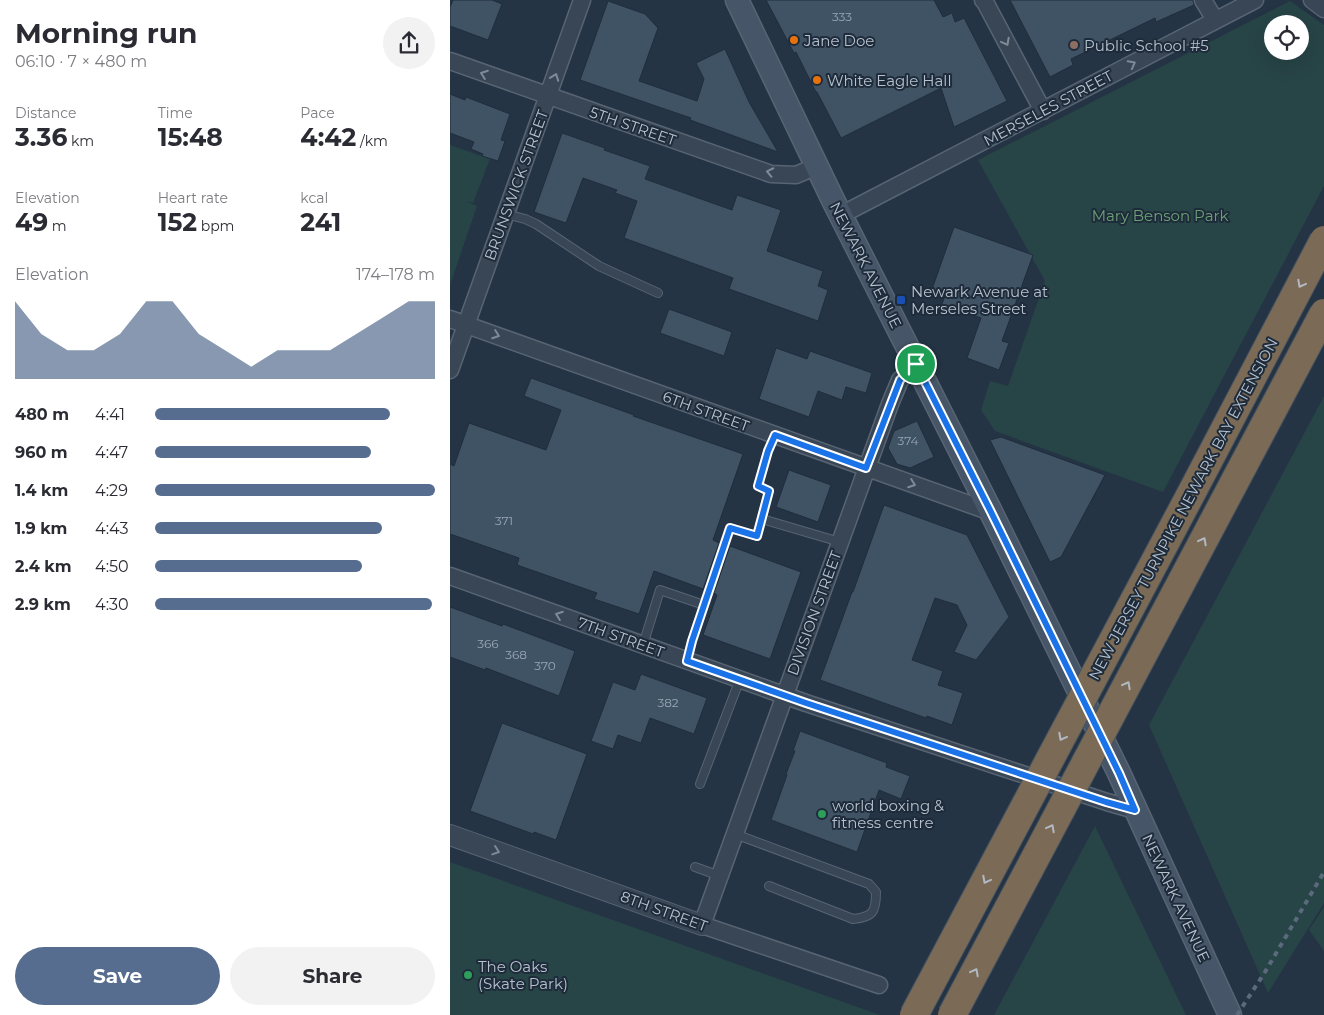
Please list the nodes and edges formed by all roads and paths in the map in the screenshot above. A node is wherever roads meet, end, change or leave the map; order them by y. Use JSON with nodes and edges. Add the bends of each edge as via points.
{"nodes":[{"id":1,"x":582,"y":0,"type":"edge"},
{"id":2,"x":737,"y":0,"type":"edge"},
{"id":3,"x":983,"y":0,"type":"edge"},
{"id":4,"x":1204,"y":0,"type":"edge"},
{"id":5,"x":1255,"y":0,"type":"edge"},
{"id":6,"x":1312,"y":0,"type":"edge"},
{"id":7,"x":1324,"y":8,"type":"edge"},
{"id":8,"x":1216,"y":20,"type":"junction"},
{"id":9,"x":450,"y":61,"type":"edge"},
{"id":10,"x":548,"y":96,"type":"junction"},
{"id":11,"x":1042,"y":111,"type":"junction"},
{"id":12,"x":817,"y":166,"type":"junction"},
{"id":13,"x":506,"y":214,"type":"junction"},
{"id":14,"x":841,"y":216,"type":"junction"},
{"id":15,"x":1324,"y":240,"type":"edge"},
{"id":16,"x":658,"y":293,"type":"dead end"},
{"id":17,"x":1324,"y":312,"type":"edge"},
{"id":18,"x":450,"y":319,"type":"edge"},
{"id":19,"x":466,"y":325,"type":"junction"},
{"id":20,"x":916,"y":364,"type":"junction"},
{"id":21,"x":450,"y":370,"type":"edge"},
{"id":22,"x":775,"y":435,"type":"junction"},
{"id":23,"x":866,"y":468,"type":"junction"},
{"id":24,"x":991,"y":512,"type":"junction"},
{"id":25,"x":762,"y":519,"type":"junction"},
{"id":26,"x":840,"y":542,"type":"junction"},
{"id":27,"x":450,"y":576,"type":"edge"},
{"id":28,"x":704,"y":605,"type":"junction"},
{"id":29,"x":642,"y":644,"type":"junction"},
{"id":30,"x":687,"y":661,"type":"junction"},
{"id":31,"x":740,"y":679,"type":"junction"},
{"id":32,"x":785,"y":695,"type":"junction"},
{"id":33,"x":700,"y":784,"type":"dead end"},
{"id":34,"x":1135,"y":810,"type":"junction"},
{"id":35,"x":735,"y":834,"type":"junction"},
{"id":36,"x":450,"y":835,"type":"edge"},
{"id":37,"x":694,"y":866,"type":"dead end"},
{"id":38,"x":720,"y":876,"type":"junction"},
{"id":39,"x":769,"y":886,"type":"dead end"},
{"id":40,"x":702,"y":925,"type":"junction"},
{"id":41,"x":880,"y":985,"type":"dead end"},
{"id":42,"x":914,"y":1015,"type":"edge"},
{"id":43,"x":952,"y":1015,"type":"edge"},
{"id":44,"x":1230,"y":1015,"type":"edge"}],
"edges":[{"from":10,"to":1,"type":"street","name":"BRUNSWICK STREET","one_way":true},
{"from":2,"to":12,"type":"main road","name":"NEWARK AVENUE"},
{"from":3,"to":11,"type":"street","one_way":true},
{"from":4,"to":8,"type":"street"},
{"from":5,"to":8,"type":"street","name":"MERSELES STREET"},
{"from":6,"to":7,"type":"street"},
{"from":11,"to":8,"type":"street","name":"MERSELES STREET","one_way":true},
{"from":10,"to":9,"type":"street","name":"5TH STREET","one_way":true},
{"from":12,"to":10,"type":"street","name":"5TH STREET","one_way":true,"via":[[796,175],[770,174]]},
{"from":10,"to":13,"type":"street","name":"BRUNSWICK STREET"},
{"from":11,"to":14,"type":"street","name":"MERSELES STREET"},
{"from":12,"to":14,"type":"main road","name":"NEWARK AVENUE"},
{"from":13,"to":16,"type":"lane","via":[[536,224],[599,266]]},
{"from":13,"to":19,"type":"street","name":"BRUNSWICK STREET"},
{"from":14,"to":20,"type":"main road","name":"NEWARK AVENUE"},
{"from":15,"to":42,"type":"highway","name":"NEW JERSEY TURNPIKE NEWARK BAY EXTENSION","one_way":true,"bridge":true},
{"from":43,"to":17,"type":"highway","one_way":true,"bridge":true},
{"from":18,"to":19,"type":"street","name":"6TH STREET"},
{"from":19,"to":21,"type":"street","name":"BRUNSWICK STREET"},
{"from":19,"to":22,"type":"street","name":"6TH STREET","one_way":true},
{"from":20,"to":23,"type":"street","name":"DIVISION STREET","via":[[900,380]]},
{"from":20,"to":24,"type":"main road","name":"NEWARK AVENUE"},
{"from":22,"to":23,"type":"street","name":"6TH STREET"},
{"from":22,"to":25,"type":"lane","via":[[758,486],[769,491]]},
{"from":23,"to":24,"type":"street","name":"6TH STREET","one_way":true},
{"from":23,"to":26,"type":"street","name":"DIVISION STREET"},
{"from":24,"to":34,"type":"main road","name":"NEWARK AVENUE"},
{"from":25,"to":26,"type":"lane"},
{"from":25,"to":28,"type":"lane","via":[[757,536],[730,528]]},
{"from":26,"to":32,"type":"street","name":"DIVISION STREET"},
{"from":29,"to":27,"type":"street","name":"7TH STREET","one_way":true},
{"from":28,"to":29,"type":"lane","via":[[660,590]]},
{"from":28,"to":30,"type":"lane"},
{"from":29,"to":30,"type":"street","name":"7TH STREET"},
{"from":30,"to":31,"type":"street","name":"7TH STREET"},
{"from":31,"to":32,"type":"street","name":"7TH STREET"},
{"from":31,"to":33,"type":"lane"},
{"from":32,"to":34,"type":"street","name":"7TH STREET"},
{"from":32,"to":35,"type":"street","name":"DIVISION STREET"},
{"from":34,"to":44,"type":"main road","name":"NEWARK AVENUE"},
{"from":35,"to":38,"type":"street","name":"DIVISION STREET"},
{"from":35,"to":39,"type":"lane","via":[[868,884],[876,892],[876,903],[865,918],[853,919]]},
{"from":36,"to":40,"type":"street","name":"8TH STREET","one_way":true},
{"from":37,"to":38,"type":"lane"},
{"from":38,"to":40,"type":"street","name":"DIVISION STREET"},
{"from":40,"to":41,"type":"street","name":"8TH STREET"}]}
